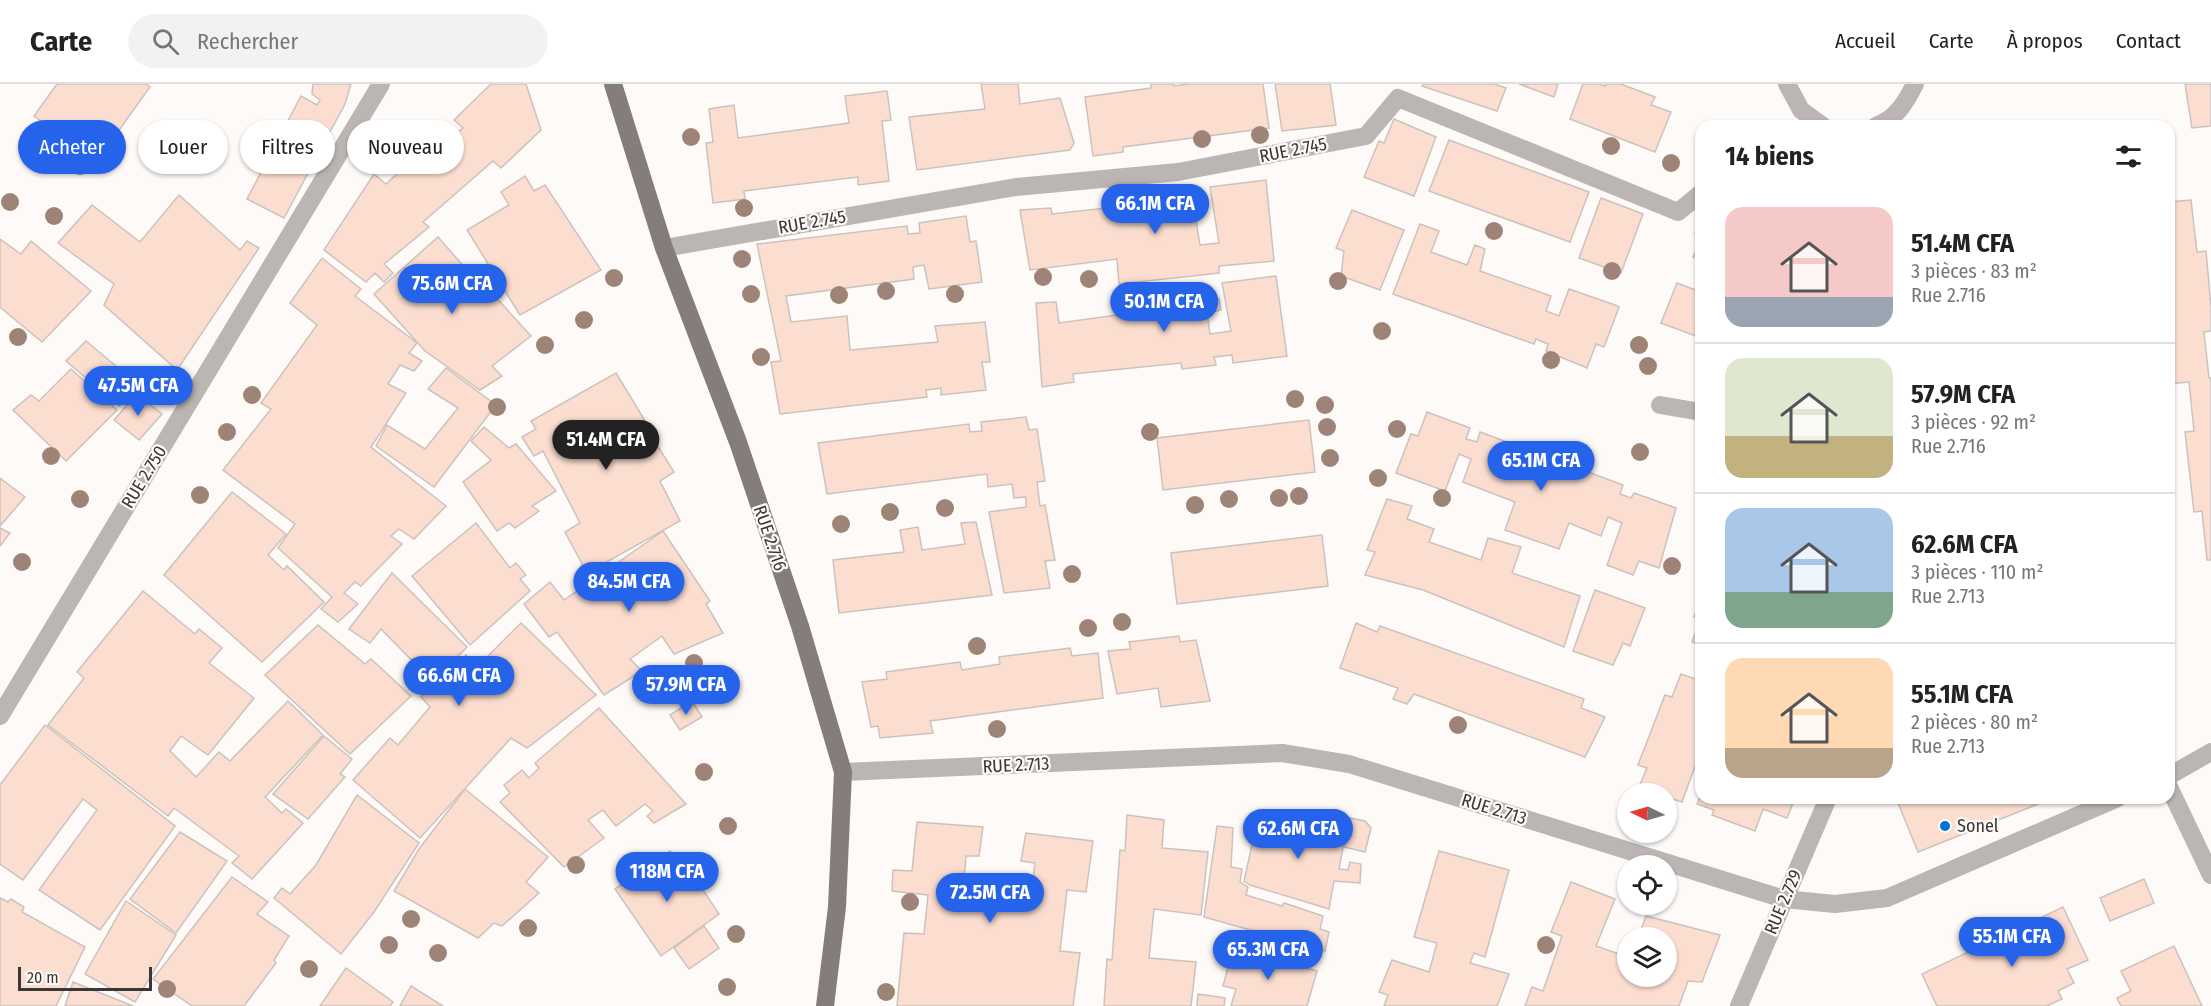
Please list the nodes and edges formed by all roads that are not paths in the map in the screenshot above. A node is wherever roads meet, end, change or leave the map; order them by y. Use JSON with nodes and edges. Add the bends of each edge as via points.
{"nodes":[{"id":1,"x":381,"y":84,"type":"edge"},
{"id":2,"x":613,"y":84,"type":"edge"},
{"id":3,"x":1915,"y":84,"type":"edge"},
{"id":4,"x":1785,"y":86,"type":"edge"},
{"id":5,"x":1903,"y":106,"type":"junction"},
{"id":6,"x":1814,"y":120,"type":"edge"},
{"id":7,"x":1888,"y":120,"type":"edge"},
{"id":8,"x":1906,"y":120,"type":"edge"},
{"id":9,"x":1695,"y":198,"type":"edge"},
{"id":10,"x":664,"y":248,"type":"junction"},
{"id":11,"x":1660,"y":405,"type":"dead end"},
{"id":12,"x":1695,"y":411,"type":"edge"},
{"id":13,"x":0,"y":716,"type":"edge"},
{"id":14,"x":2211,"y":752,"type":"edge"},
{"id":15,"x":843,"y":772,"type":"junction"},
{"id":16,"x":2175,"y":773,"type":"edge"},
{"id":17,"x":2175,"y":800,"type":"edge"},
{"id":18,"x":1825,"y":804,"type":"edge"},
{"id":19,"x":2104,"y":804,"type":"edge"},
{"id":20,"x":2211,"y":875,"type":"edge"},
{"id":21,"x":1784,"y":899,"type":"junction"},
{"id":22,"x":825,"y":1006,"type":"edge"},
{"id":23,"x":1739,"y":1006,"type":"edge"}],
"edges":[{"from":1,"to":13,"type":"street","name":"RUE 2.750"},
{"from":2,"to":10,"type":"main road","name":"RUE 2.716"},
{"from":3,"to":5,"type":"street"},
{"from":4,"to":6,"type":"street","via":[[1801,110]]},
{"from":5,"to":7,"type":"street"},
{"from":5,"to":8,"type":"street"},
{"from":9,"to":10,"type":"street","name":"RUE 2.745","via":[[1678,212],[1398,98],[1366,136],[1178,172],[1016,187]]},
{"from":10,"to":15,"type":"main road","name":"RUE 2.716","via":[[738,442],[800,626]]},
{"from":11,"to":12,"type":"street"},
{"from":14,"to":16,"type":"street"},
{"from":15,"to":21,"type":"street","name":"RUE 2.713","via":[[1282,753],[1348,764]]},
{"from":15,"to":22,"type":"main road","name":"RUE 2.716","via":[[837,907]]},
{"from":17,"to":20,"type":"street"},
{"from":18,"to":21,"type":"street","name":"RUE 2.729"},
{"from":19,"to":21,"type":"street","name":"RUE 2.713","via":[[1887,898],[1835,904]]},
{"from":21,"to":23,"type":"street","name":"RUE 2.729"}]}
